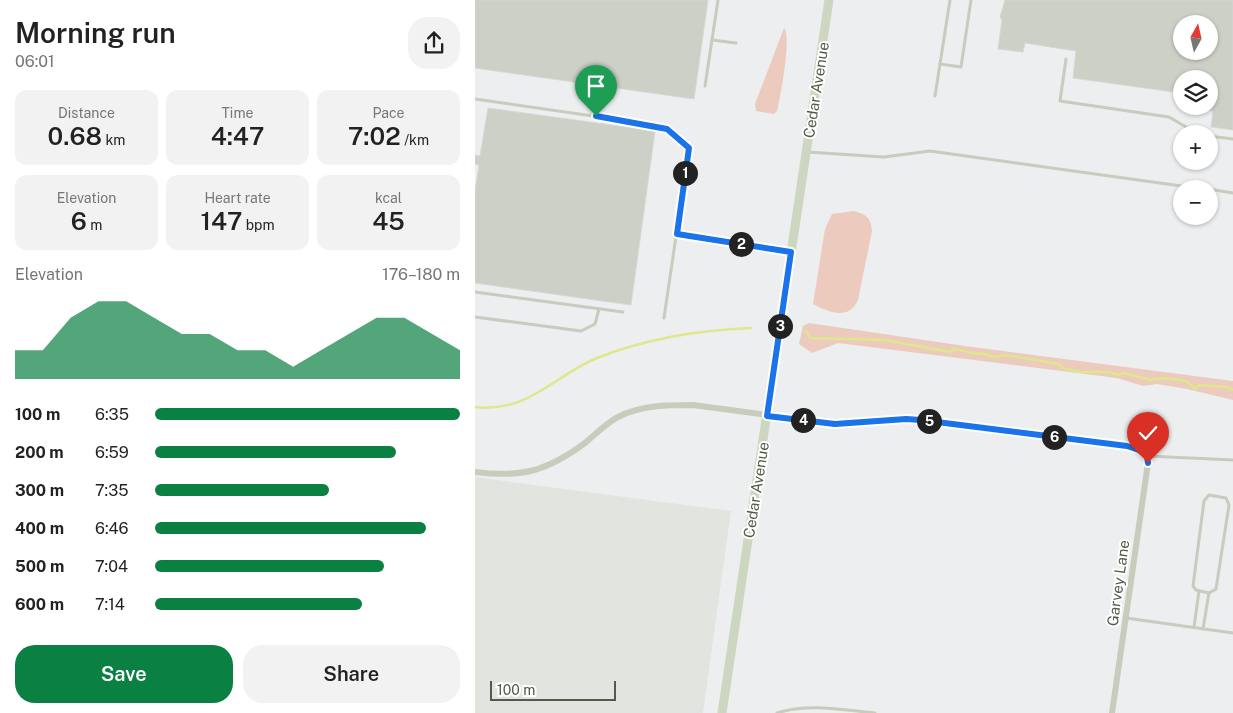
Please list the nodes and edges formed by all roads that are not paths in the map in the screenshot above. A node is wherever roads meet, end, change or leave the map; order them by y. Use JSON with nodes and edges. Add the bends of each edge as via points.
{"nodes":[{"id":1,"x":717,"y":0,"type":"edge"},
{"id":2,"x":829,"y":0,"type":"edge"},
{"id":3,"x":950,"y":0,"type":"edge"},
{"id":4,"x":971,"y":0,"type":"edge"},
{"id":5,"x":712,"y":40,"type":"junction"},
{"id":6,"x":737,"y":43,"type":"dead end"},
{"id":7,"x":1066,"y":59,"type":"dead end"},
{"id":8,"x":940,"y":64,"type":"junction"},
{"id":9,"x":705,"y":86,"type":"dead end"},
{"id":10,"x":935,"y":96,"type":"dead end"},
{"id":11,"x":475,"y":99,"type":"edge"},
{"id":12,"x":1183,"y":125,"type":"edge"},
{"id":13,"x":1218,"y":137,"type":"edge"},
{"id":14,"x":1233,"y":139,"type":"edge"},
{"id":15,"x":807,"y":152,"type":"junction"},
{"id":16,"x":1173,"y":185,"type":"edge"},
{"id":17,"x":1218,"y":191,"type":"edge"},
{"id":18,"x":1233,"y":193,"type":"edge"},
{"id":19,"x":677,"y":234,"type":"junction"},
{"id":20,"x":791,"y":252,"type":"junction"},
{"id":21,"x":475,"y":292,"type":"edge"},
{"id":22,"x":599,"y":309,"type":"junction"},
{"id":23,"x":623,"y":312,"type":"dead end"},
{"id":24,"x":475,"y":317,"type":"edge"},
{"id":25,"x":664,"y":318,"type":"dead end"},
{"id":26,"x":767,"y":416,"type":"junction"},
{"id":27,"x":1147,"y":456,"type":"junction"},
{"id":28,"x":1233,"y":460,"type":"edge"},
{"id":29,"x":475,"y":472,"type":"edge"},
{"id":30,"x":1199,"y":591,"type":"junction"},
{"id":31,"x":1209,"y":593,"type":"junction"},
{"id":32,"x":1125,"y":618,"type":"junction"},
{"id":33,"x":1194,"y":628,"type":"junction"},
{"id":34,"x":1203,"y":629,"type":"junction"},
{"id":35,"x":1233,"y":633,"type":"edge"},
{"id":36,"x":722,"y":713,"type":"edge"},
{"id":37,"x":777,"y":713,"type":"edge"},
{"id":38,"x":875,"y":713,"type":"edge"},
{"id":39,"x":1112,"y":713,"type":"edge"}],
"edges":[{"from":1,"to":5,"type":"lane"},
{"from":2,"to":15,"type":"main road","name":"Cedar Avenue"},
{"from":3,"to":8,"type":"lane"},
{"from":4,"to":8,"type":"lane","via":[[961,67]]},
{"from":5,"to":6,"type":"lane"},
{"from":5,"to":9,"type":"lane"},
{"from":7,"to":12,"type":"lane","via":[[1060,101],[1169,117]]},
{"from":8,"to":10,"type":"lane"},
{"from":11,"to":19,"type":"lane","via":[[667,129],[689,148]]},
{"from":13,"to":14,"type":"lane"},
{"from":15,"to":16,"type":"lane","via":[[884,157],[929,152]]},
{"from":15,"to":20,"type":"main road","name":"Cedar Avenue"},
{"from":17,"to":18,"type":"lane"},
{"from":19,"to":20,"type":"lane"},
{"from":19,"to":25,"type":"lane"},
{"from":20,"to":26,"type":"main road","name":"Cedar Avenue"},
{"from":21,"to":22,"type":"lane"},
{"from":22,"to":23,"type":"lane"},
{"from":22,"to":24,"type":"lane","via":[[595,324],[581,331]]},
{"from":26,"to":27,"type":"street","via":[[835,424],[921,420],[1127,446]]},
{"from":26,"to":29,"type":"street","via":[[693,405],[642,408],[619,417],[545,468],[509,475]]},
{"from":26,"to":36,"type":"main road","name":"Cedar Avenue"},
{"from":27,"to":28,"type":"lane"},
{"from":27,"to":32,"type":"street","name":"Garvey Lane"},
{"from":30,"to":31,"type":"lane"},
{"from":30,"to":31,"type":"lane","via":[[1193,586],[1204,501],[1209,496],[1226,498],[1229,505],[1216,589]]},
{"from":30,"to":33,"type":"lane"},
{"from":31,"to":34,"type":"lane"},
{"from":32,"to":33,"type":"lane"},
{"from":32,"to":39,"type":"street","name":"Garvey Lane"},
{"from":33,"to":34,"type":"lane"},
{"from":34,"to":35,"type":"lane"},
{"from":37,"to":38,"type":"lane","via":[[813,707]]}]}
